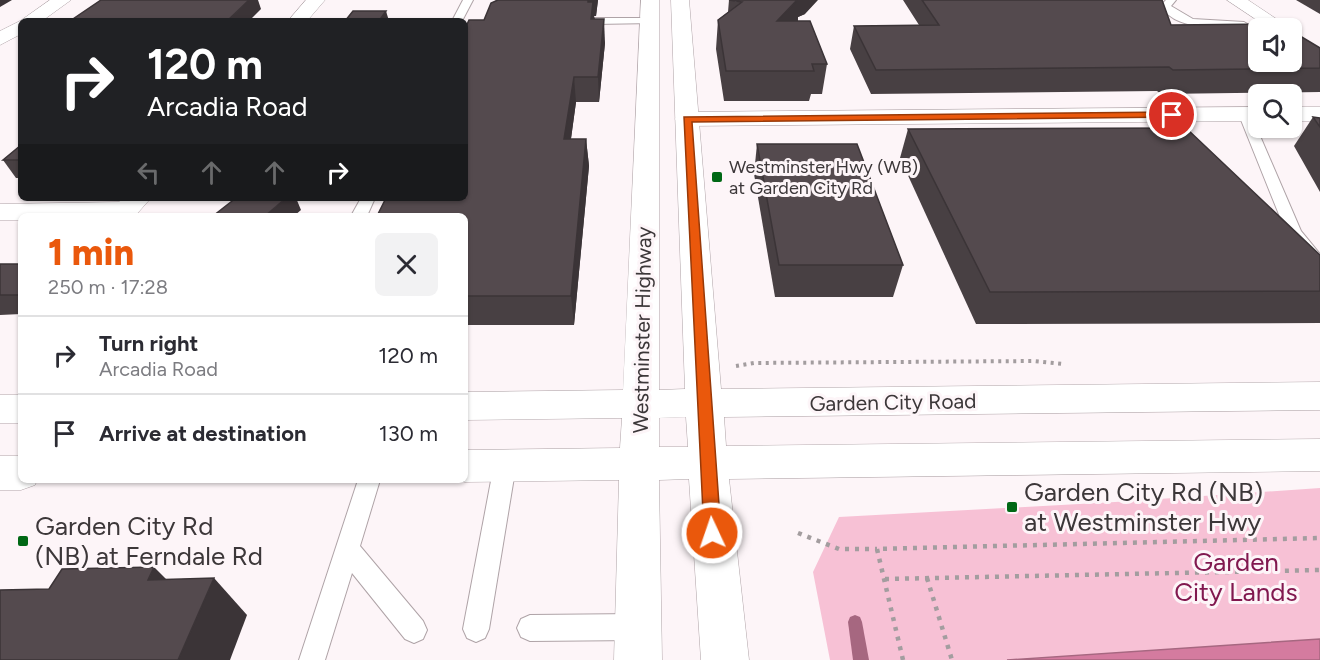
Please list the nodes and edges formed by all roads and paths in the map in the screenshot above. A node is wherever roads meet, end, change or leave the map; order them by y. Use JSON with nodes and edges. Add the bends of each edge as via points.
{"nodes":[{"id":1,"x":62,"y":0,"type":"edge"},
{"id":2,"x":316,"y":0,"type":"edge"},
{"id":3,"x":468,"y":0,"type":"edge"},
{"id":4,"x":680,"y":0,"type":"edge"},
{"id":5,"x":1171,"y":0,"type":"edge"},
{"id":6,"x":1236,"y":0,"type":"edge"},
{"id":7,"x":650,"y":10,"type":"edge"},
{"id":8,"x":34,"y":18,"type":"edge"},
{"id":9,"x":300,"y":18,"type":"edge"},
{"id":10,"x":459,"y":18,"type":"edge"},
{"id":11,"x":1264,"y":18,"type":"edge"},
{"id":12,"x":596,"y":21,"type":"edge"},
{"id":13,"x":18,"y":28,"type":"edge"},
{"id":14,"x":1248,"y":28,"type":"edge"},
{"id":15,"x":0,"y":39,"type":"edge"},
{"id":16,"x":1302,"y":114,"type":"edge"},
{"id":17,"x":1320,"y":114,"type":"edge"},
{"id":18,"x":1248,"y":115,"type":"edge"},
{"id":19,"x":687,"y":119,"type":"junction"},
{"id":20,"x":1260,"y":138,"type":"edge"},
{"id":21,"x":135,"y":201,"type":"edge"},
{"id":22,"x":0,"y":212,"type":"edge"},
{"id":23,"x":1320,"y":265,"type":"edge"},
{"id":24,"x":754,"y":363,"type":"dead end"},
{"id":25,"x":1067,"y":364,"type":"dead end"},
{"id":26,"x":1320,"y":396,"type":"edge"},
{"id":27,"x":640,"y":405,"type":"junction"},
{"id":28,"x":705,"y":405,"type":"junction"},
{"id":29,"x":468,"y":406,"type":"edge"},
{"id":30,"x":0,"y":409,"type":"edge"},
{"id":31,"x":18,"y":409,"type":"edge"},
{"id":32,"x":1320,"y":455,"type":"edge"},
{"id":33,"x":709,"y":463,"type":"junction"},
{"id":34,"x":639,"y":464,"type":"junction"},
{"id":35,"x":505,"y":465,"type":"junction"},
{"id":36,"x":468,"y":466,"type":"edge"},
{"id":37,"x":18,"y":472,"type":"edge"},
{"id":38,"x":0,"y":473,"type":"edge"},
{"id":39,"x":368,"y":483,"type":"edge"},
{"id":40,"x":798,"y":533,"type":"dead end"},
{"id":41,"x":1320,"y":538,"type":"edge"},
{"id":42,"x":877,"y":549,"type":"junction"},
{"id":43,"x":348,"y":550,"type":"junction"},
{"id":44,"x":1320,"y":570,"type":"edge"},
{"id":45,"x":927,"y":578,"type":"junction"},
{"id":46,"x":885,"y":579,"type":"junction"},
{"id":47,"x":530,"y":628,"type":"dead end"},
{"id":48,"x":476,"y":629,"type":"dead end"},
{"id":49,"x":414,"y":630,"type":"dead end"},
{"id":50,"x":638,"y":644,"type":"edge"},
{"id":51,"x":312,"y":660,"type":"edge"},
{"id":52,"x":725,"y":660,"type":"edge"},
{"id":53,"x":903,"y":660,"type":"edge"},
{"id":54,"x":952,"y":660,"type":"edge"}],
"edges":[{"from":1,"to":8,"type":"main road"},
{"from":2,"to":9,"type":"main road"},
{"from":3,"to":10,"type":"lane"},
{"from":4,"to":19,"type":"main road"},
{"from":5,"to":14,"type":"lane","via":[[1165,6],[1184,21]]},
{"from":6,"to":11,"type":"main road"},
{"from":7,"to":12,"type":"lane"},
{"from":7,"to":27,"type":"main road","name":"Westminster Highway"},
{"from":13,"to":15,"type":"main road"},
{"from":16,"to":17,"type":"main road"},
{"from":18,"to":19,"type":"main road"},
{"from":19,"to":28,"type":"main road"},
{"from":20,"to":23,"type":"lane","via":[[1294,232]]},
{"from":21,"to":22,"type":"main road","via":[[126,210]]},
{"from":24,"to":25,"type":"path"},
{"from":26,"to":28,"type":"main road","name":"Garden City Road"},
{"from":27,"to":28,"type":"main road","name":"Garden City Road"},
{"from":27,"to":29,"type":"main road","name":"Garden City Road"},
{"from":27,"to":34,"type":"main road","name":"Westminster Highway"},
{"from":28,"to":33,"type":"main road"},
{"from":30,"to":31,"type":"main road"},
{"from":32,"to":33,"type":"main road"},
{"from":33,"to":34,"type":"main road"},
{"from":33,"to":52,"type":"main road"},
{"from":34,"to":35,"type":"main road"},
{"from":34,"to":50,"type":"main road","name":"Westminster Highway"},
{"from":35,"to":36,"type":"main road"},
{"from":35,"to":48,"type":"lane"},
{"from":37,"to":38,"type":"main road"},
{"from":39,"to":43,"type":"lane"},
{"from":40,"to":42,"type":"path","via":[[839,549]]},
{"from":41,"to":42,"type":"path"},
{"from":42,"to":46,"type":"path"},
{"from":43,"to":49,"type":"lane"},
{"from":43,"to":51,"type":"lane"},
{"from":44,"to":45,"type":"path"},
{"from":45,"to":46,"type":"path"},
{"from":45,"to":54,"type":"path"},
{"from":46,"to":53,"type":"path"},
{"from":47,"to":50,"type":"lane"}]}
